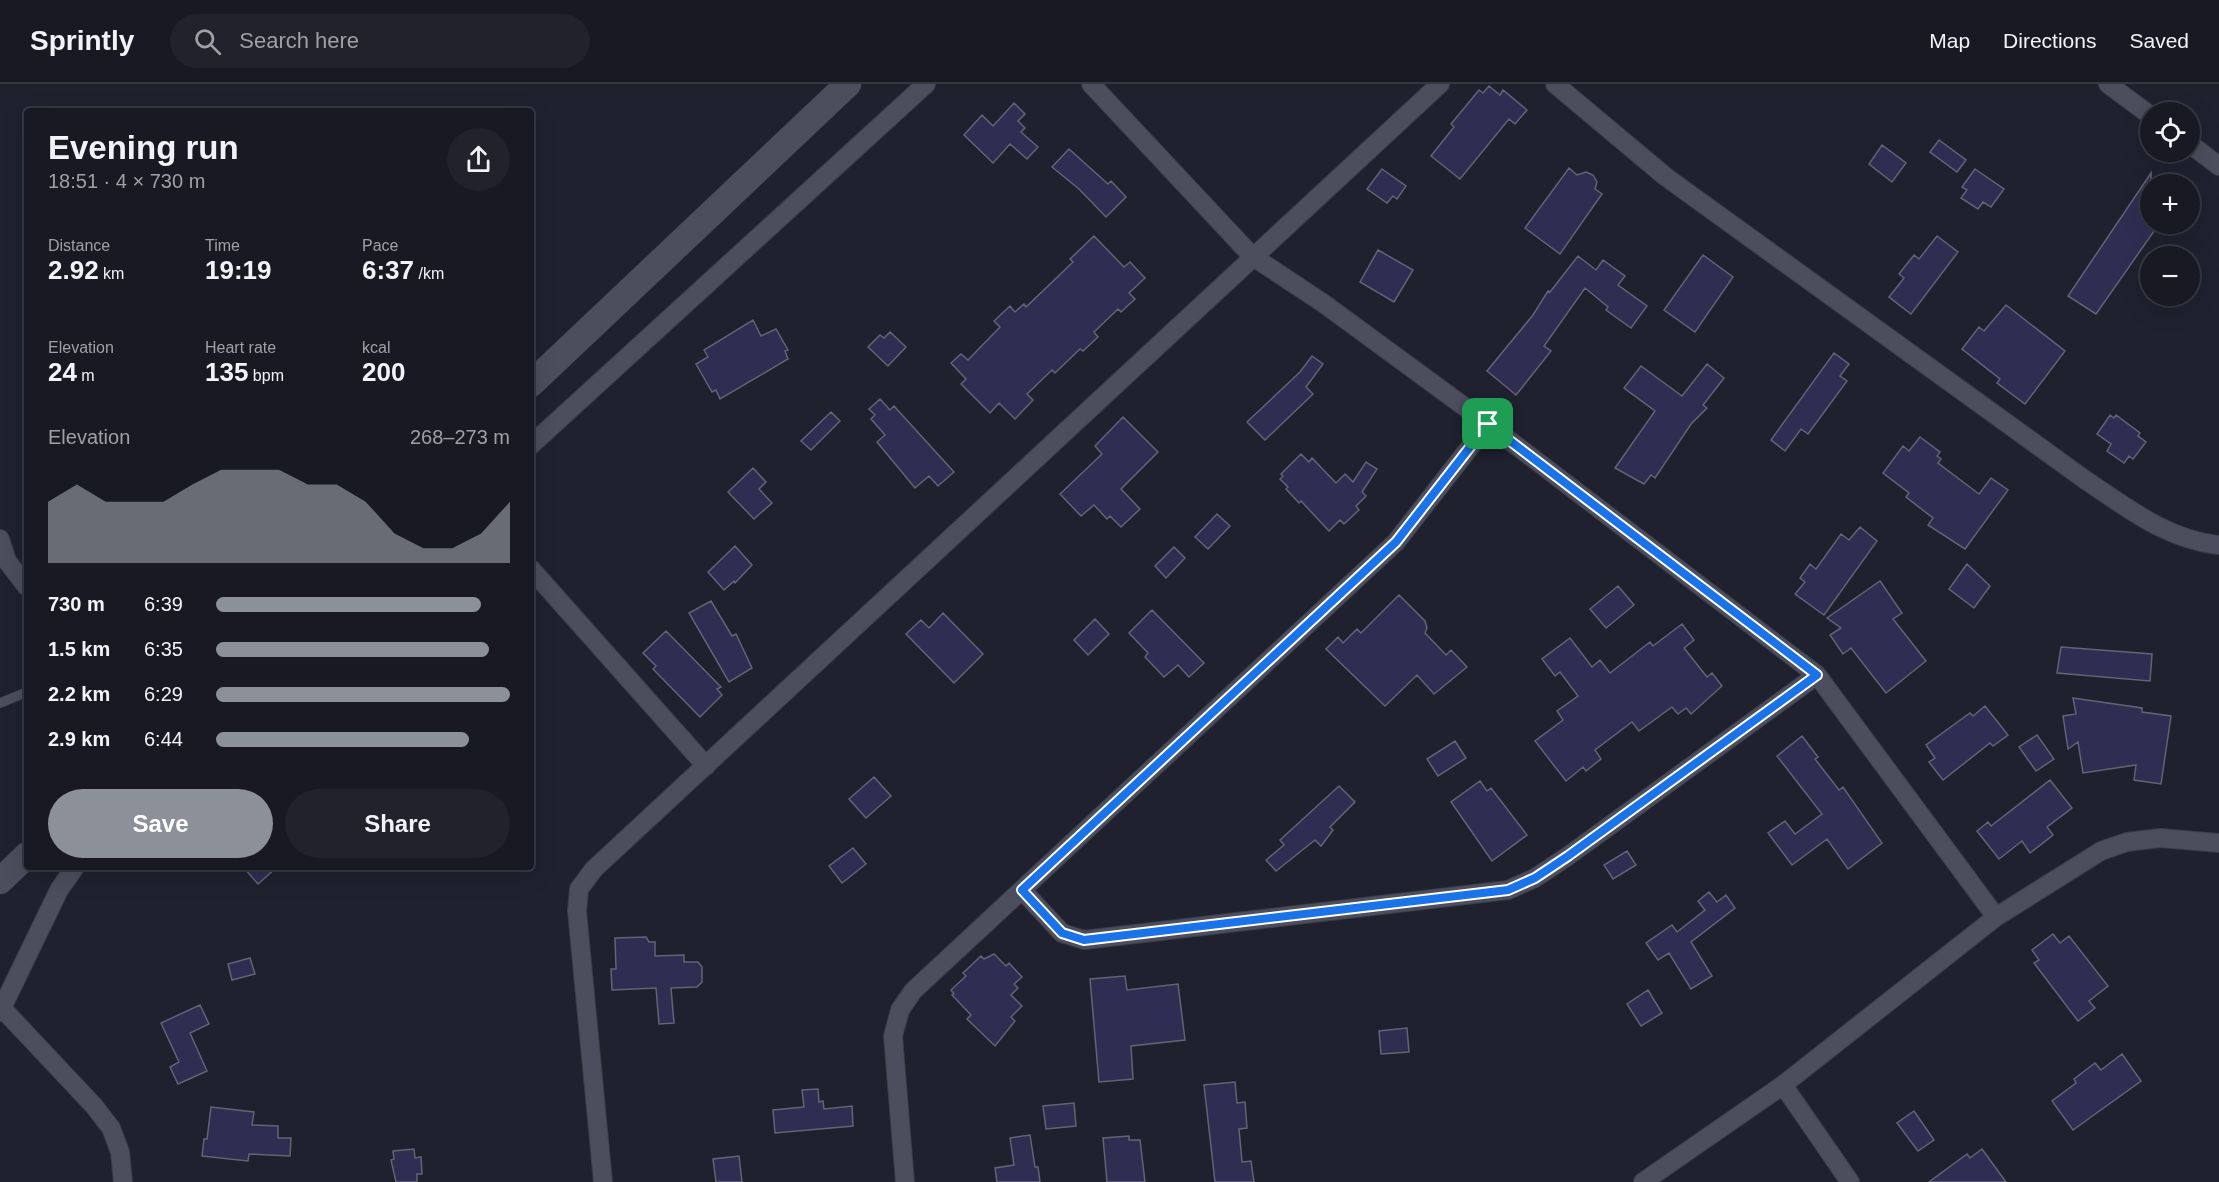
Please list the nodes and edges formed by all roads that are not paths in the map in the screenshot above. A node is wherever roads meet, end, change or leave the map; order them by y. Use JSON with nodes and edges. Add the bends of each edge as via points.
{"nodes":[{"id":1,"x":926,"y":84,"type":"edge"},
{"id":2,"x":1091,"y":84,"type":"edge"},
{"id":3,"x":1440,"y":84,"type":"edge"},
{"id":4,"x":1555,"y":84,"type":"edge"},
{"id":5,"x":2108,"y":84,"type":"edge"},
{"id":6,"x":843,"y":86,"type":"edge"},
{"id":7,"x":2140,"y":108,"type":"edge"},
{"id":8,"x":2200,"y":152,"type":"edge"},
{"id":9,"x":2219,"y":166,"type":"edge"},
{"id":10,"x":1252,"y":256,"type":"junction"},
{"id":11,"x":534,"y":381,"type":"edge"},
{"id":12,"x":1488,"y":424,"type":"junction"},
{"id":13,"x":534,"y":442,"type":"edge"},
{"id":14,"x":0,"y":538,"type":"edge"},
{"id":15,"x":2219,"y":545,"type":"edge"},
{"id":16,"x":534,"y":572,"type":"edge"},
{"id":17,"x":24,"y":583,"type":"edge"},
{"id":18,"x":1817,"y":675,"type":"junction"},
{"id":19,"x":24,"y":693,"type":"edge"},
{"id":20,"x":0,"y":704,"type":"edge"},
{"id":21,"x":706,"y":766,"type":"junction"},
{"id":22,"x":2219,"y":843,"type":"edge"},
{"id":23,"x":24,"y":858,"type":"edge"},
{"id":24,"x":73,"y":870,"type":"edge"},
{"id":25,"x":0,"y":881,"type":"edge"},
{"id":26,"x":1022,"y":890,"type":"junction"},
{"id":27,"x":1996,"y":917,"type":"junction"},
{"id":28,"x":1,"y":1009,"type":"edge"},
{"id":29,"x":1783,"y":1085,"type":"junction"},
{"id":30,"x":123,"y":1182,"type":"edge"},
{"id":31,"x":603,"y":1182,"type":"edge"},
{"id":32,"x":906,"y":1182,"type":"edge"},
{"id":33,"x":1642,"y":1182,"type":"edge"},
{"id":34,"x":1850,"y":1182,"type":"edge"}],
"edges":[{"from":1,"to":13,"type":"street"},
{"from":2,"to":10,"type":"street"},
{"from":3,"to":10,"type":"street"},
{"from":4,"to":15,"type":"street","via":[[1666,177],[2084,479],[2152,525],[2198,543]]},
{"from":5,"to":7,"type":"street"},
{"from":6,"to":11,"type":"street"},
{"from":8,"to":9,"type":"street"},
{"from":10,"to":12,"type":"street"},
{"from":10,"to":21,"type":"street"},
{"from":12,"to":18,"type":"street"},
{"from":12,"to":26,"type":"street","via":[[1396,542]]},
{"from":14,"to":17,"type":"street","via":[[7,561]]},
{"from":16,"to":21,"type":"street"},
{"from":18,"to":26,"type":"street","via":[[1568,856],[1508,890],[1084,940],[1062,933]]},
{"from":18,"to":27,"type":"street"},
{"from":19,"to":20,"type":"lane"},
{"from":21,"to":31,"type":"street","via":[[594,869],[579,889],[577,911]]},
{"from":22,"to":27,"type":"street","via":[[2160,838],[2127,842],[2101,851]]},
{"from":23,"to":25,"type":"street"},
{"from":24,"to":28,"type":"street","via":[[59,890]]},
{"from":26,"to":32,"type":"street","via":[[913,991],[900,1010],[893,1036]]},
{"from":27,"to":29,"type":"street"},
{"from":28,"to":30,"type":"street","via":[[111,1128],[120,1152]]},
{"from":29,"to":33,"type":"street"},
{"from":29,"to":34,"type":"street"}]}
